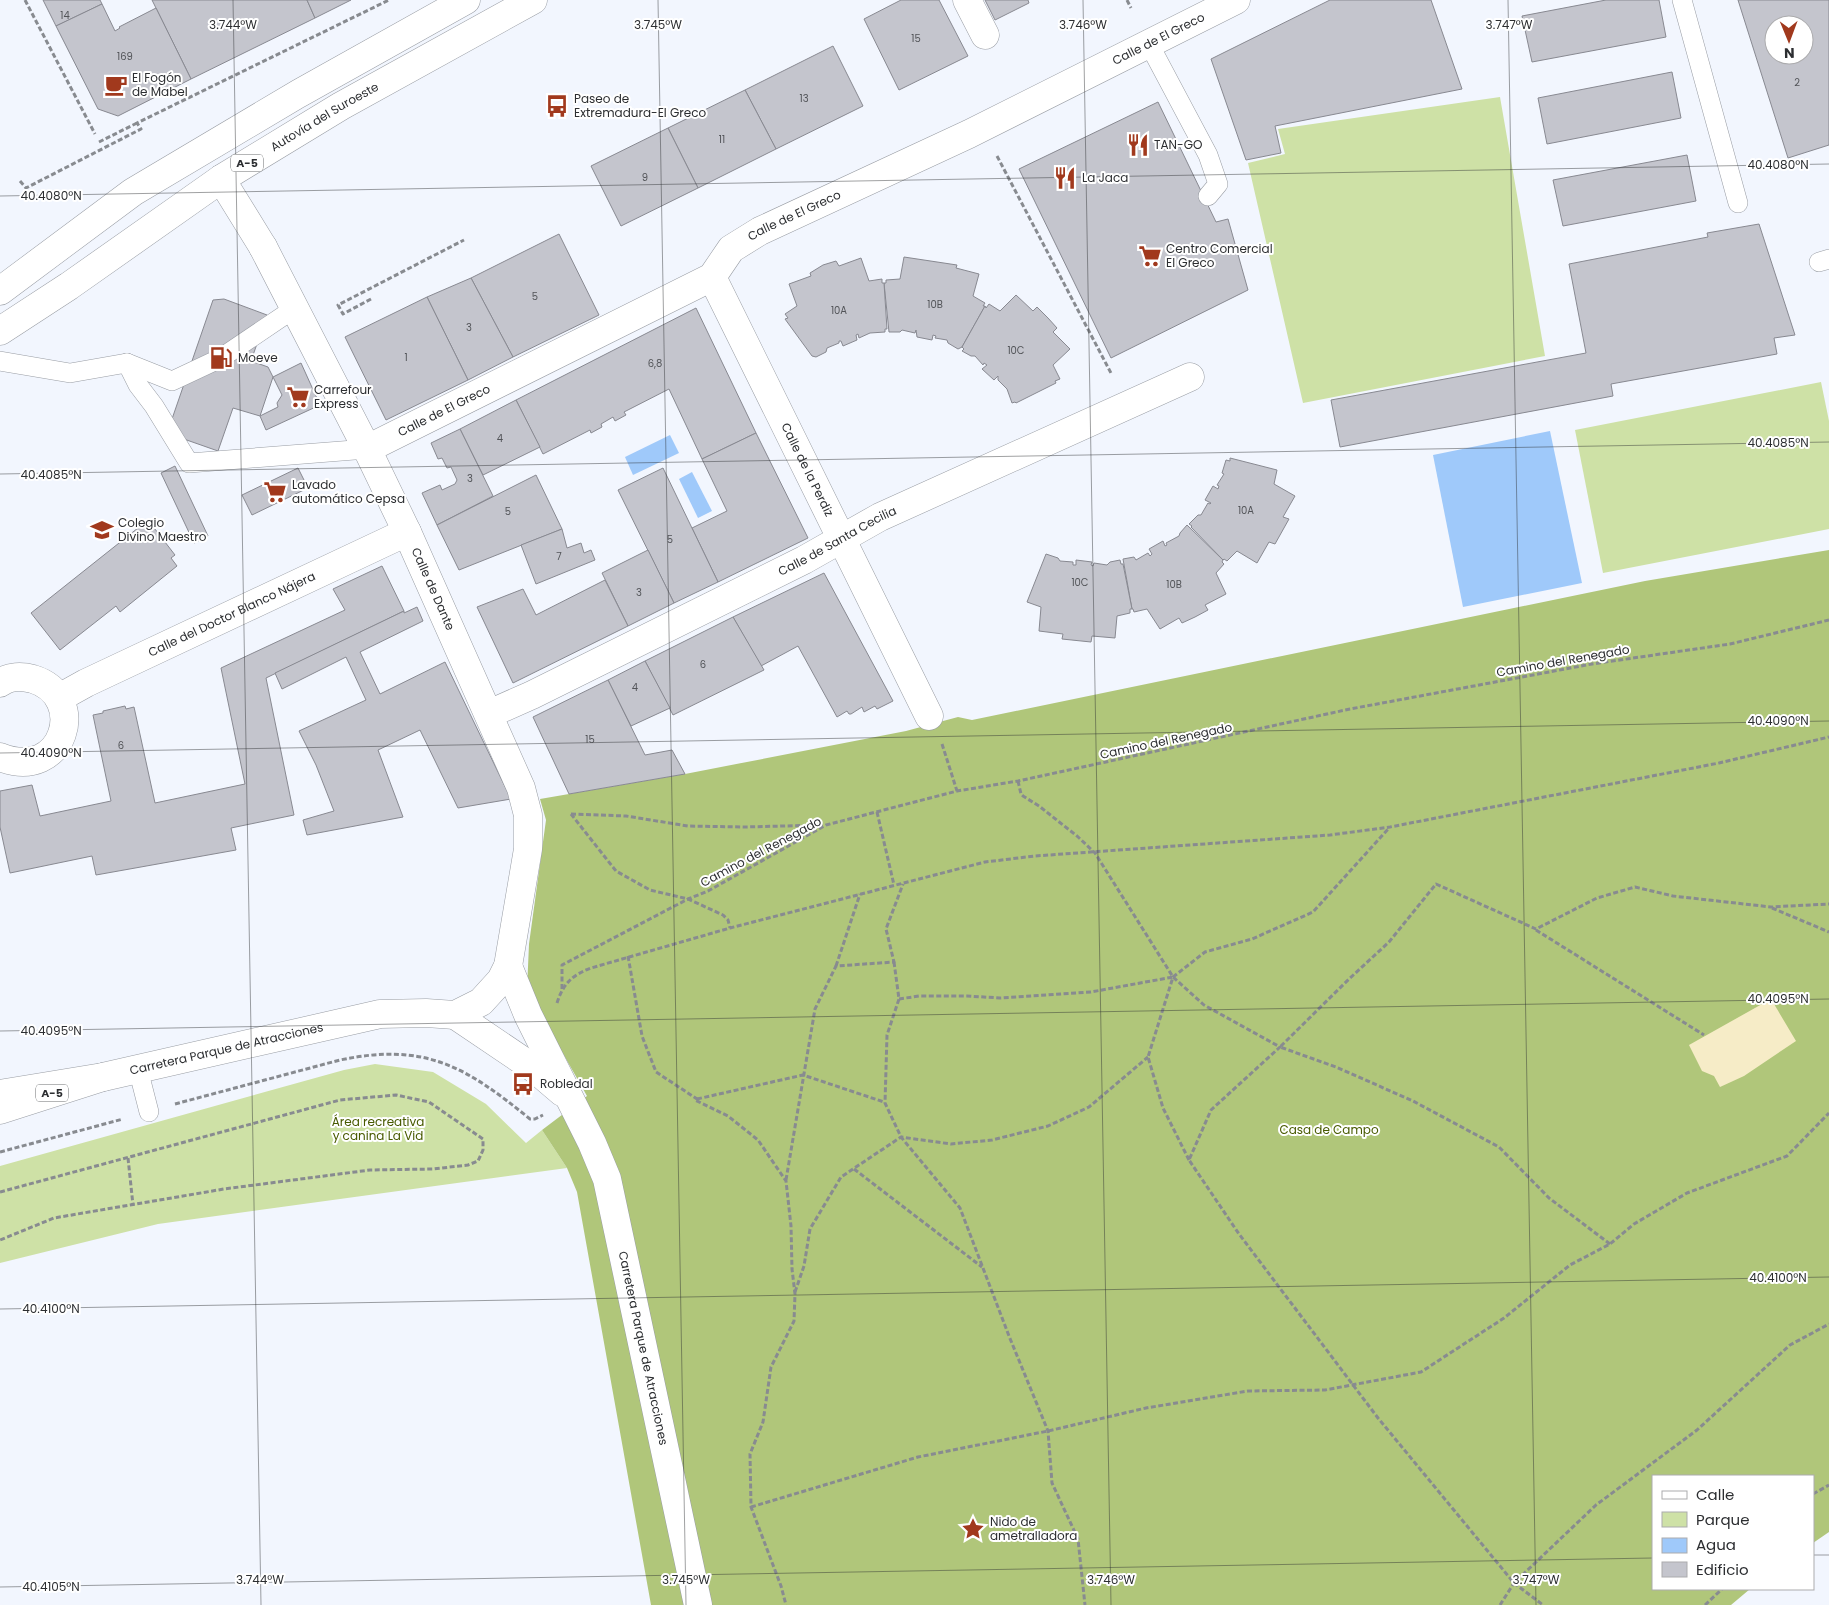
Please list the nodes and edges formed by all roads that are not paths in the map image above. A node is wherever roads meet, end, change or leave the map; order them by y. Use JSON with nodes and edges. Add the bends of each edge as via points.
{"nodes":[{"id":1,"x":466,"y":0,"type":"edge"},
{"id":2,"x":533,"y":0,"type":"edge"},
{"id":3,"x":967,"y":0,"type":"edge"},
{"id":4,"x":1236,"y":0,"type":"edge"},
{"id":5,"x":1682,"y":0,"type":"edge"},
{"id":6,"x":985,"y":36,"type":"dead end"},
{"id":7,"x":1148,"y":44,"type":"junction"},
{"id":8,"x":221,"y":179,"type":"junction"},
{"id":9,"x":1208,"y":196,"type":"dead end"},
{"id":10,"x":1738,"y":203,"type":"dead end"},
{"id":11,"x":712,"y":277,"type":"junction"},
{"id":12,"x":0,"y":291,"type":"edge"},
{"id":13,"x":295,"y":308,"type":"junction"},
{"id":14,"x":0,"y":331,"type":"edge"},
{"id":15,"x":0,"y":362,"type":"edge"},
{"id":16,"x":127,"y":363,"type":"junction"},
{"id":17,"x":1190,"y":377,"type":"dead end"},
{"id":18,"x":367,"y":449,"type":"junction"},
{"id":19,"x":407,"y":532,"type":"junction"},
{"id":20,"x":842,"y":539,"type":"junction"},
{"id":21,"x":0,"y":683,"type":"edge"},
{"id":22,"x":59,"y":698,"type":"junction"},
{"id":23,"x":489,"y":714,"type":"junction"},
{"id":24,"x":929,"y":716,"type":"dead end"},
{"id":25,"x":0,"y":757,"type":"edge"},
{"id":26,"x":509,"y":958,"type":"junction"},
{"id":27,"x":455,"y":1015,"type":"junction"},
{"id":28,"x":138,"y":1069,"type":"junction"},
{"id":29,"x":104,"y":1077,"type":"junction"},
{"id":30,"x":0,"y":1094,"type":"edge"},
{"id":31,"x":558,"y":1105,"type":"junction"},
{"id":32,"x":0,"y":1110,"type":"edge"},
{"id":33,"x":149,"y":1112,"type":"road end"},
{"id":34,"x":698,"y":1605,"type":"edge"}],
"edges":[{"from":1,"to":12,"type":"main road","number":"A-5","via":[[298,94],[134,192]]},
{"from":2,"to":8,"type":"main road","name":"Autovía del Suroeste","number":"A-5","via":[[341,106]]},
{"from":3,"to":6,"type":"main road"},
{"from":4,"to":7,"type":"main road","name":"Calle de El Greco"},
{"from":5,"to":10,"type":"lane"},
{"from":7,"to":9,"type":"lane","via":[[1208,155],[1218,184]]},
{"from":7,"to":11,"type":"main road","name":"Calle de El Greco","via":[[969,134],[760,231],[731,249]]},
{"from":8,"to":13,"type":"main road","name":"Calle de Dante","via":[[263,247]]},
{"from":8,"to":14,"type":"main road","name":"Autovía del Suroeste","number":"A-5"},
{"from":11,"to":18,"type":"main road","name":"Calle de El Greco"},
{"from":11,"to":20,"type":"main road","name":"Calle de la Perdiz"},
{"from":13,"to":16,"type":"lane","via":[[221,358],[172,381]]},
{"from":13,"to":18,"type":"main road","name":"Calle de Dante"},
{"from":15,"to":16,"type":"lane","via":[[70,373]]},
{"from":16,"to":18,"type":"lane","via":[[189,463]]},
{"from":17,"to":20,"type":"main road","name":"Calle de Santa Cecilia","via":[[880,517]]},
{"from":18,"to":19,"type":"main road","name":"Calle de Dante"},
{"from":19,"to":22,"type":"main road","name":"Calle del Doctor Blanco Nájera"},
{"from":19,"to":23,"type":"main road","name":"Calle de Dante"},
{"from":20,"to":23,"type":"main road","name":"Calle de Santa Cecilia","via":[[778,574]]},
{"from":20,"to":24,"type":"main road","name":"Calle de la Perdiz"},
{"from":21,"to":22,"type":"main road","via":[[15,677],[40,681]]},
{"from":22,"to":25,"type":"main road","via":[[64,711],[64,726],[52,750],[26,763]]},
{"from":23,"to":26,"type":"main road","name":"Calle de Dante","via":[[521,788],[528,814],[528,849]]},
{"from":26,"to":27,"type":"main road","name":"Carretera Parque de Atracciones","via":[[501,980],[482,1002]]},
{"from":26,"to":31,"type":"main road","name":"Carretera Parque de Atracciones"},
{"from":27,"to":28,"type":"main road","name":"Carretera Parque de Atracciones","via":[[380,1014]]},
{"from":27,"to":31,"type":"main road","name":"Carretera Parque de Atracciones","via":[[535,1069]]},
{"from":28,"to":29,"type":"main road","name":"Carretera Parque de Atracciones"},
{"from":28,"to":33,"type":"lane"},
{"from":29,"to":30,"type":"main road","name":"Carretera Parque de Atracciones"},
{"from":29,"to":32,"type":"main road","number":"A-5"},
{"from":31,"to":34,"type":"main road","name":"Carretera Parque de Atracciones","via":[[592,1143],[607,1179]]}]}
